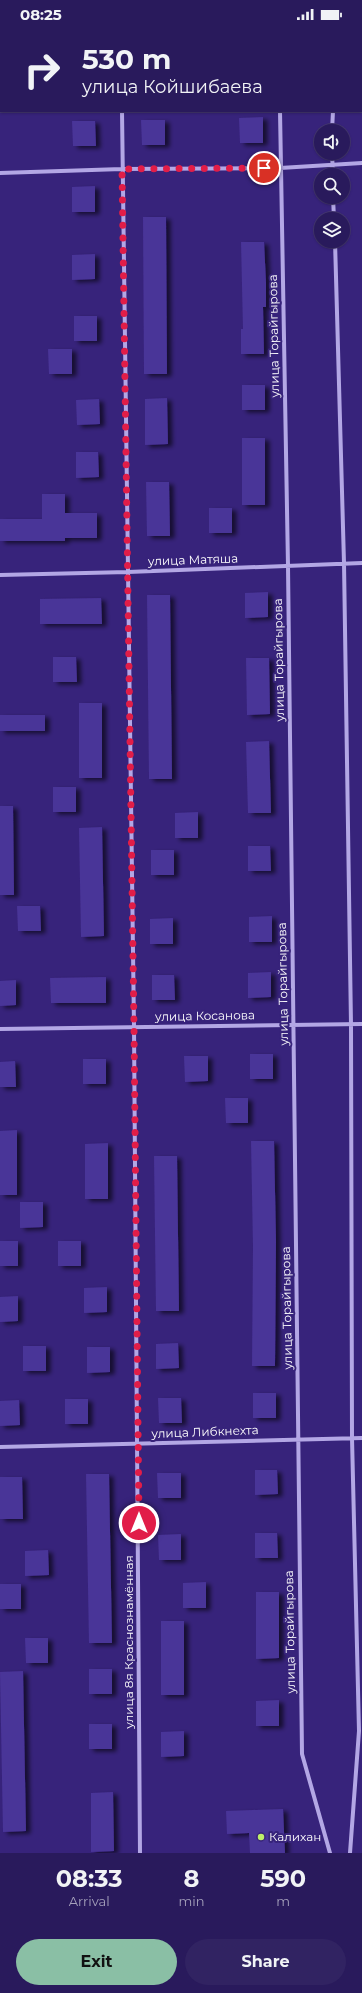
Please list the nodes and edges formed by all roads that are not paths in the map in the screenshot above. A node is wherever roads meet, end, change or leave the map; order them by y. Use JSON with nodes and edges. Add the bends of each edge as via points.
{"nodes":[{"id":1,"x":122,"y":112,"type":"edge"},
{"id":2,"x":280,"y":112,"type":"edge"},
{"id":3,"x":332,"y":112,"type":"edge"},
{"id":4,"x":332,"y":124,"type":"edge"},
{"id":5,"x":332,"y":160,"type":"edge"},
{"id":6,"x":362,"y":163,"type":"edge"},
{"id":7,"x":332,"y":164,"type":"junction"},
{"id":8,"x":280,"y":168,"type":"junction"},
{"id":9,"x":332,"y":168,"type":"edge"},
{"id":10,"x":122,"y":169,"type":"junction"},
{"id":11,"x":0,"y":173,"type":"edge"},
{"id":12,"x":335,"y":248,"type":"edge"},
{"id":13,"x":362,"y":563,"type":"edge"},
{"id":14,"x":344,"y":564,"type":"junction"},
{"id":15,"x":288,"y":566,"type":"junction"},
{"id":16,"x":128,"y":572,"type":"junction"},
{"id":17,"x":0,"y":576,"type":"edge"},
{"id":18,"x":294,"y":1024,"type":"junction"},
{"id":19,"x":351,"y":1024,"type":"junction"},
{"id":20,"x":362,"y":1024,"type":"edge"},
{"id":21,"x":134,"y":1027,"type":"junction"},
{"id":22,"x":0,"y":1029,"type":"edge"},
{"id":23,"x":352,"y":1438,"type":"junction"},
{"id":24,"x":362,"y":1438,"type":"edge"},
{"id":25,"x":298,"y":1440,"type":"junction"},
{"id":26,"x":138,"y":1444,"type":"junction"},
{"id":27,"x":0,"y":1447,"type":"edge"},
{"id":28,"x":360,"y":1731,"type":"edge"},
{"id":29,"x":140,"y":1853,"type":"edge"},
{"id":30,"x":330,"y":1853,"type":"edge"},
{"id":31,"x":350,"y":1853,"type":"edge"}],
"edges":[{"from":1,"to":10,"type":"street","name":"улица 8я Краснознамённая"},
{"from":2,"to":8,"type":"street","name":"улица Торайгырова"},
{"from":3,"to":4,"type":"street"},
{"from":5,"to":7,"type":"street"},
{"from":6,"to":7,"type":"street"},
{"from":7,"to":8,"type":"street"},
{"from":7,"to":9,"type":"street"},
{"from":8,"to":10,"type":"street"},
{"from":8,"to":15,"type":"street","name":"улица Торайгырова"},
{"from":10,"to":11,"type":"street"},
{"from":10,"to":16,"type":"street","name":"улица 8я Краснознамённая"},
{"from":12,"to":14,"type":"street"},
{"from":13,"to":14,"type":"street","name":"улица Матяша"},
{"from":14,"to":15,"type":"street","name":"улица Матяша"},
{"from":14,"to":19,"type":"street"},
{"from":15,"to":16,"type":"street","name":"улица Матяша"},
{"from":15,"to":18,"type":"street","name":"улица Торайгырова"},
{"from":16,"to":17,"type":"street","name":"улица Матяша"},
{"from":16,"to":21,"type":"street","name":"улица 8я Краснознамённая"},
{"from":18,"to":19,"type":"street","name":"улица Косанова"},
{"from":18,"to":21,"type":"street","name":"улица Косанова"},
{"from":18,"to":25,"type":"street","name":"улица Торайгырова"},
{"from":19,"to":20,"type":"street","name":"улица Косанова"},
{"from":19,"to":23,"type":"street"},
{"from":21,"to":22,"type":"street","name":"улица Косанова"},
{"from":21,"to":26,"type":"street","name":"улица 8я Краснознамённая"},
{"from":23,"to":24,"type":"street","name":"улица Либкнехта"},
{"from":23,"to":25,"type":"street","name":"улица Либкнехта"},
{"from":23,"to":28,"type":"street"},
{"from":25,"to":26,"type":"street","name":"улица Либкнехта"},
{"from":25,"to":30,"type":"street","name":"улица Торайгырова","via":[[302,1754]]},
{"from":26,"to":27,"type":"street","name":"улица Либкнехта"},
{"from":26,"to":29,"type":"street","name":"улица 8я Краснознамённая"},
{"from":28,"to":31,"type":"street"}]}
